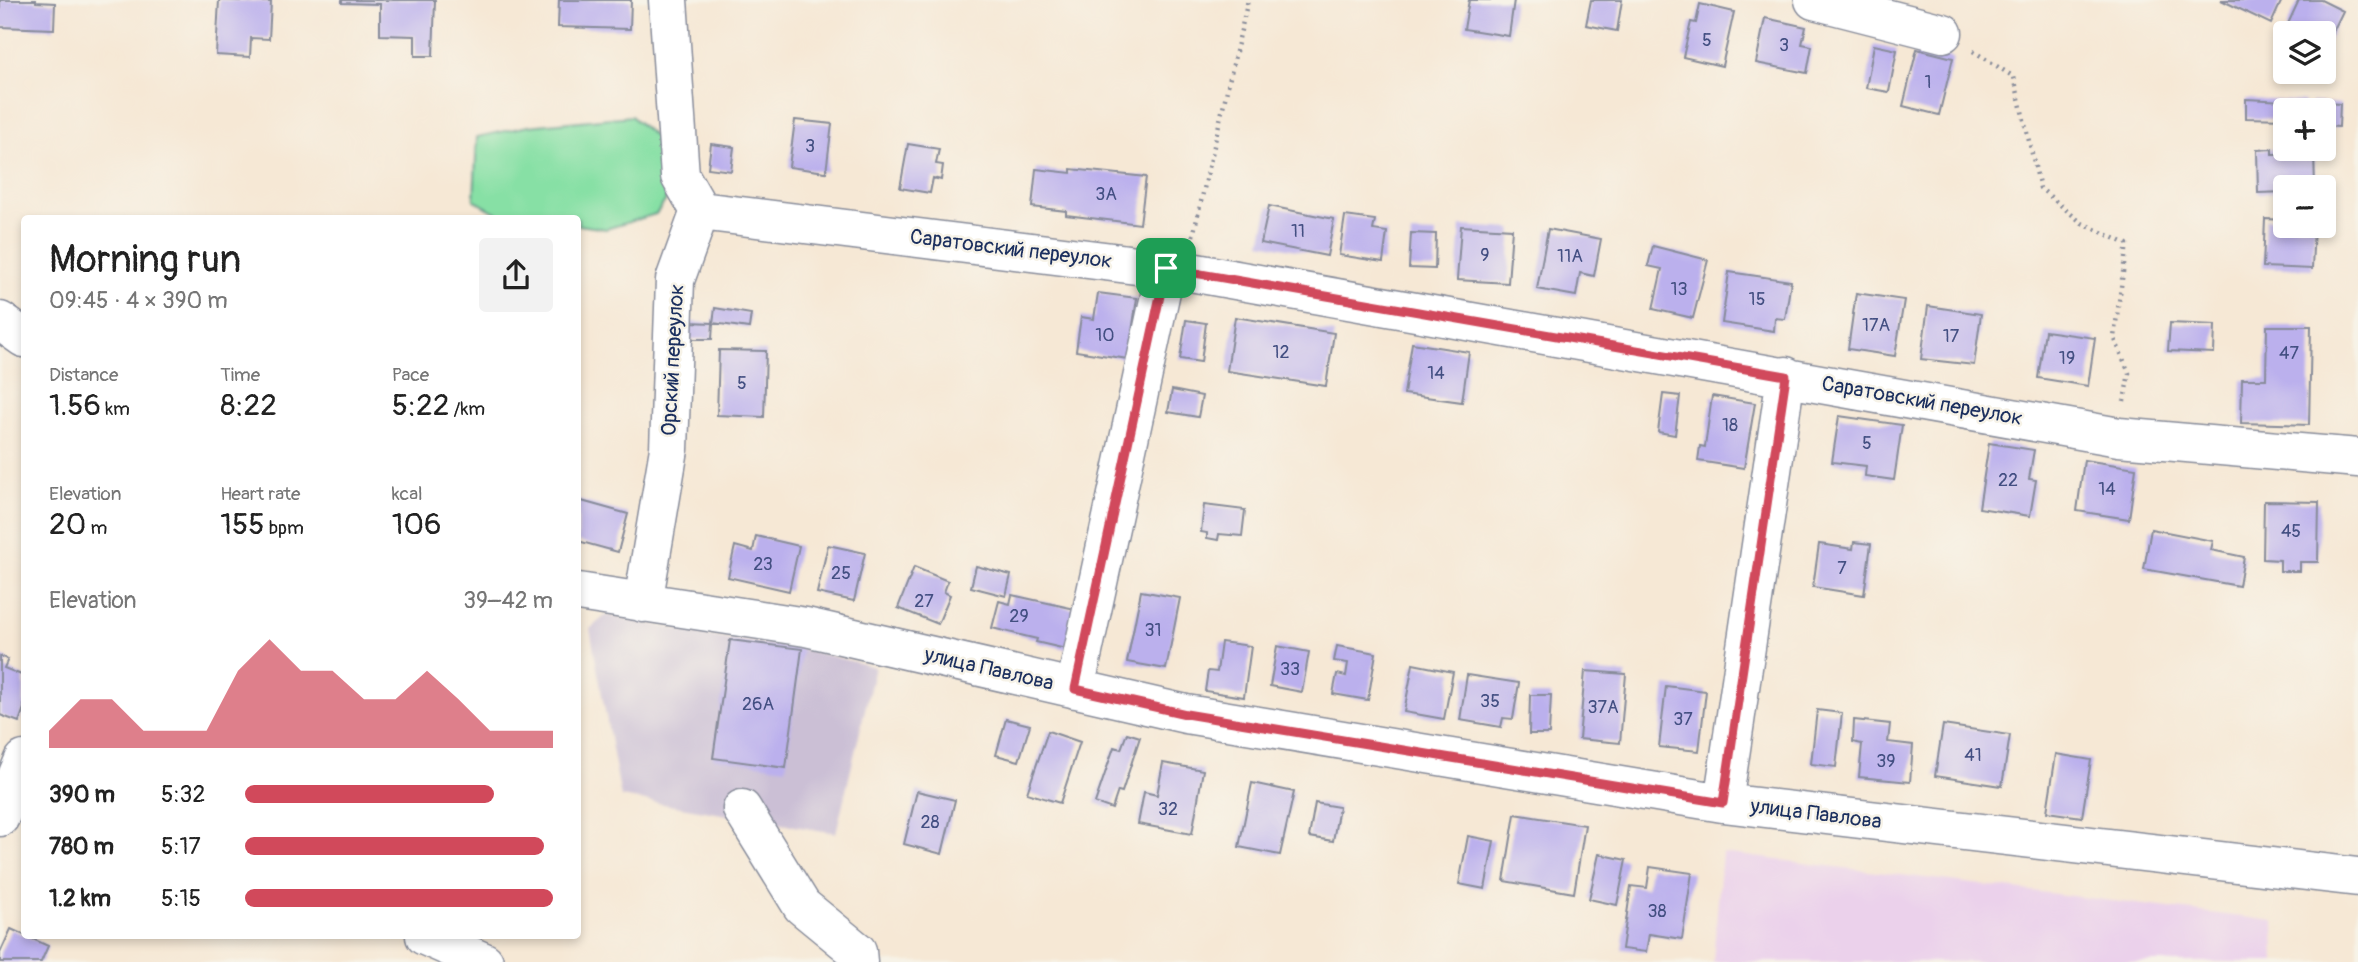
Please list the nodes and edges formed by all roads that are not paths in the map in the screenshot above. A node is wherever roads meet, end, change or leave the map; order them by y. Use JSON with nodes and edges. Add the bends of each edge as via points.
{"nodes":[{"id":1,"x":668,"y":0,"type":"edge"},
{"id":2,"x":1814,"y":0,"type":"edge"},
{"id":3,"x":1943,"y":33,"type":"road end"},
{"id":4,"x":700,"y":211,"type":"junction"},
{"id":5,"x":1176,"y":270,"type":"junction"},
{"id":6,"x":0,"y":321,"type":"edge"},
{"id":7,"x":21,"y":336,"type":"edge"},
{"id":8,"x":1786,"y":376,"type":"junction"},
{"id":9,"x":2358,"y":458,"type":"edge"},
{"id":10,"x":581,"y":593,"type":"edge"},
{"id":11,"x":643,"y":603,"type":"junction"},
{"id":12,"x":1075,"y":689,"type":"junction"},
{"id":13,"x":0,"y":750,"type":"edge"},
{"id":14,"x":21,"y":759,"type":"edge"},
{"id":15,"x":21,"y":767,"type":"edge"},
{"id":16,"x":1723,"y":803,"type":"junction"},
{"id":17,"x":743,"y":809,"type":"dead end"},
{"id":18,"x":0,"y":817,"type":"edge"},
{"id":19,"x":2358,"y":877,"type":"edge"},
{"id":20,"x":432,"y":939,"type":"edge"},
{"id":21,"x":484,"y":962,"type":"edge"},
{"id":22,"x":858,"y":962,"type":"edge"}],
"edges":[{"from":1,"to":4,"type":"street","via":[[680,176]]},
{"from":2,"to":3,"type":"street"},
{"from":4,"to":5,"type":"street","name":"Саратовский переулок"},
{"from":4,"to":11,"type":"street","name":"Орский переулок","via":[[675,280],[669,449]]},
{"from":5,"to":8,"type":"street","name":"Саратовский переулок"},
{"from":5,"to":12,"type":"street"},
{"from":6,"to":7,"type":"street"},
{"from":8,"to":9,"type":"street","name":"Саратовский переулок","via":[[2119,437]]},
{"from":8,"to":16,"type":"street"},
{"from":10,"to":11,"type":"street","name":"улица Павлова"},
{"from":11,"to":12,"type":"street","name":"улица Павлова","via":[[806,627]]},
{"from":12,"to":16,"type":"street","name":"улица Павлова","via":[[1186,714]]},
{"from":13,"to":14,"type":"street"},
{"from":15,"to":18,"type":"street"},
{"from":16,"to":19,"type":"street","name":"улица Павлова"},
{"from":17,"to":22,"type":"street","via":[[802,906],[857,951]]},
{"from":20,"to":21,"type":"street"}]}
